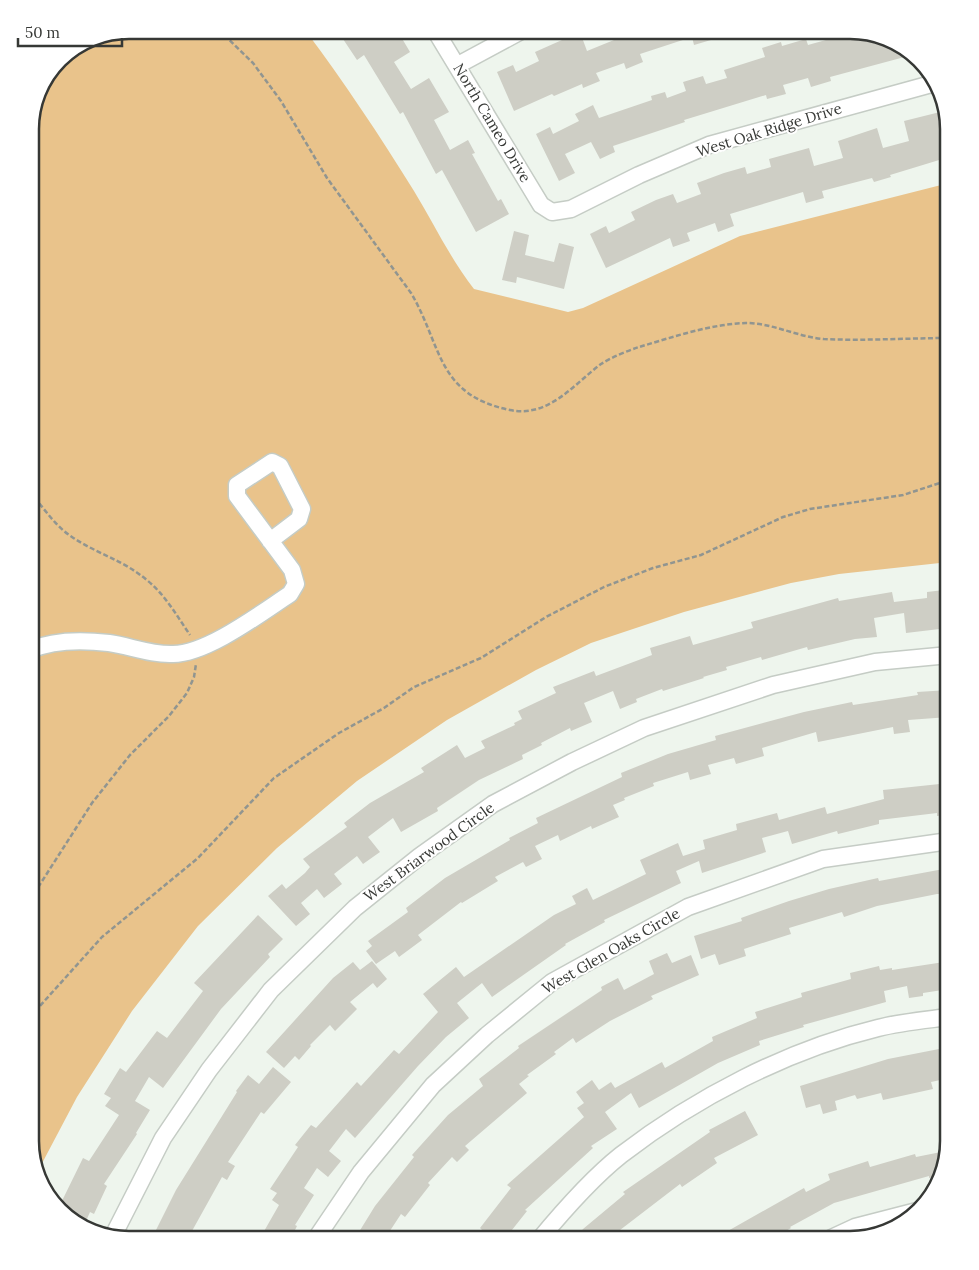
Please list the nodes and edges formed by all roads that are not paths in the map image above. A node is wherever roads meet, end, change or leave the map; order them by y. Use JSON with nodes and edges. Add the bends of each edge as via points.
{"nodes":[{"id":1,"x":441,"y":39,"type":"edge"},
{"id":2,"x":506,"y":39,"type":"edge"},
{"id":3,"x":458,"y":65,"type":"junction"},
{"id":4,"x":928,"y":85,"type":"edge"},
{"id":5,"x":552,"y":212,"type":"joint"},
{"id":6,"x":270,"y":541,"type":"junction"},
{"id":7,"x":39,"y":647,"type":"edge"},
{"id":8,"x":940,"y":656,"type":"edge"},
{"id":9,"x":940,"y":842,"type":"edge"},
{"id":10,"x":940,"y":1018,"type":"edge"},
{"id":11,"x":902,"y":1215,"type":"edge"},
{"id":12,"x":115,"y":1230,"type":"edge"},
{"id":13,"x":321,"y":1231,"type":"edge"},
{"id":14,"x":546,"y":1231,"type":"edge"},
{"id":15,"x":846,"y":1231,"type":"edge"}],
"edges":[{"from":1,"to":3,"type":"street","name":"North Cameo Drive"},
{"from":2,"to":3,"type":"street"},
{"from":3,"to":5,"type":"street","name":"North Cameo Drive","via":[[541,205]]},
{"from":4,"to":5,"type":"street","name":"West Oak Ridge Drive","via":[[709,145],[571,209]]},
{"from":6,"to":6,"type":"street","via":[[237,496],[237,486],[272,462],[280,466],[302,509],[299,519]]},
{"from":6,"to":7,"type":"street","via":[[292,570],[296,584],[290,594],[223,637],[196,649],[173,654],[109,643],[75,642]]},
{"from":8,"to":12,"type":"street","name":"West Briarwood Circle","via":[[875,662],[773,685],[644,728],[492,804],[355,908],[271,990],[209,1070],[163,1138]]},
{"from":9,"to":13,"type":"street","name":"West Glen Oaks Circle","via":[[823,859],[688,907],[552,982],[433,1085],[361,1172]]},
{"from":10,"to":14,"type":"street","via":[[878,1028],[813,1049],[741,1078],[620,1156]]},
{"from":11,"to":15,"type":"street"}]}
